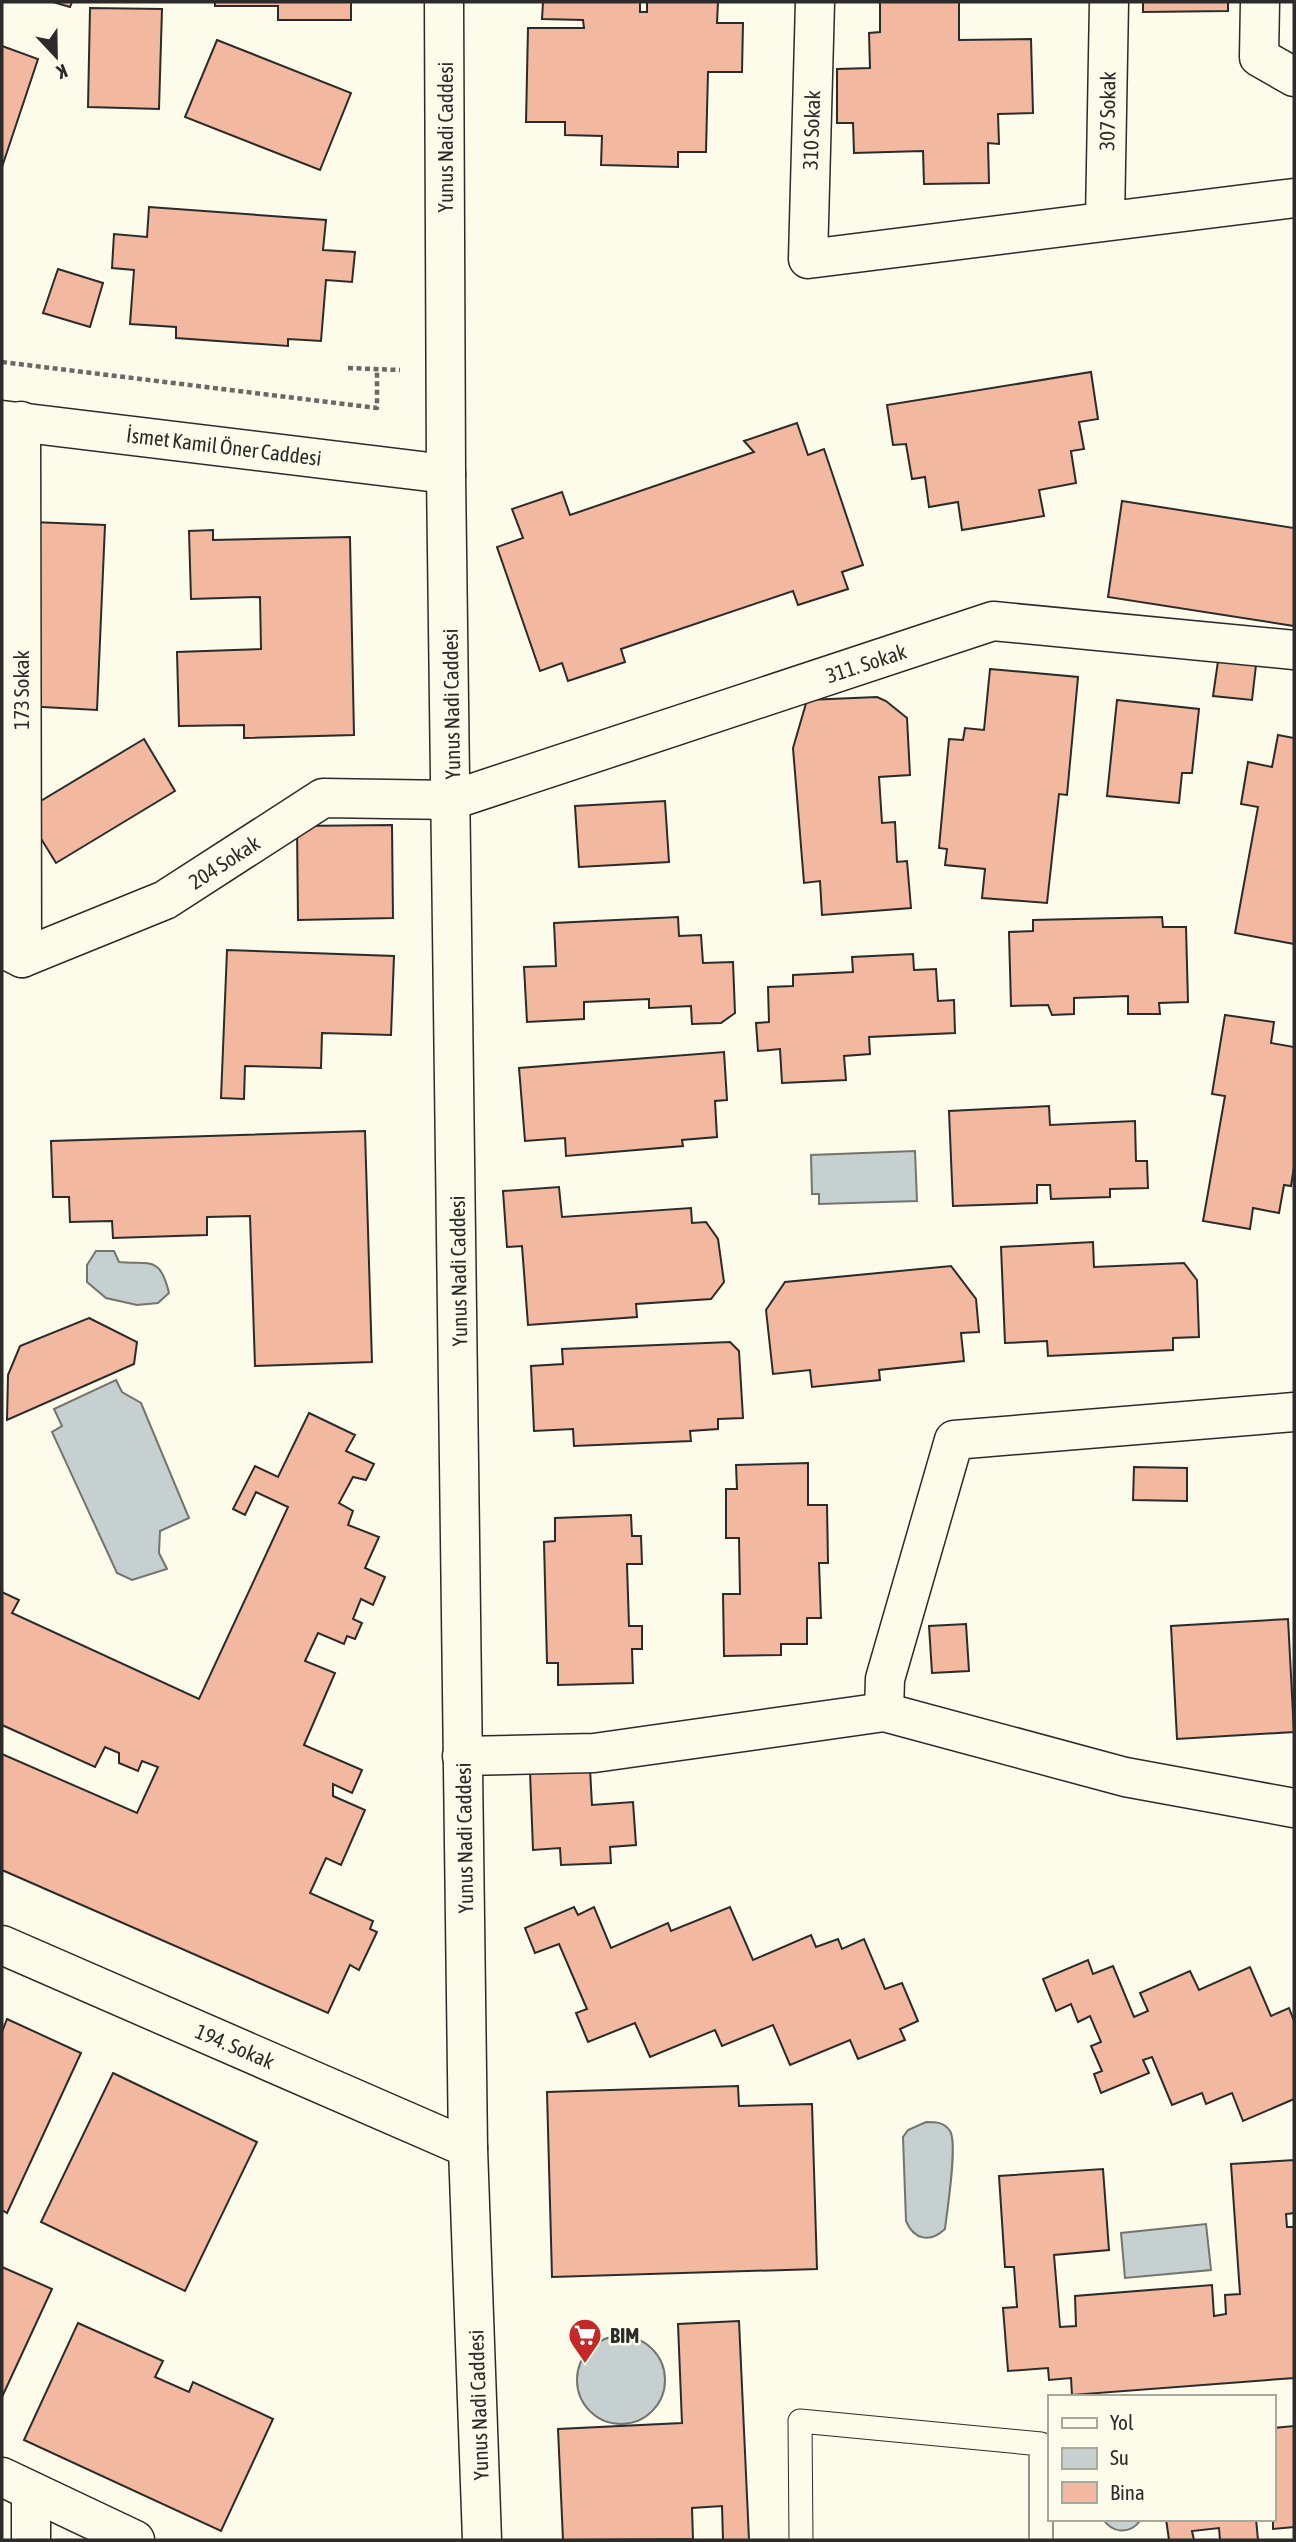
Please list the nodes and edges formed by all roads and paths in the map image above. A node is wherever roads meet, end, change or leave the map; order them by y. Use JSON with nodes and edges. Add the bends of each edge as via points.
{"nodes":[{"id":1,"x":444,"y":2,"type":"edge"},
{"id":2,"x":815,"y":2,"type":"edge"},
{"id":3,"x":1109,"y":2,"type":"edge"},
{"id":4,"x":1260,"y":2,"type":"edge"},
{"id":5,"x":1294,"y":77,"type":"edge"},
{"id":6,"x":1294,"y":198,"type":"edge"},
{"id":7,"x":1105,"y":220,"type":"junction"},
{"id":8,"x":2,"y":362,"type":"edge"},
{"id":9,"x":377,"y":369,"type":"dead end"},
{"id":10,"x":11,"y":420,"type":"edge"},
{"id":11,"x":446,"y":474,"type":"junction"},
{"id":12,"x":1294,"y":650,"type":"edge"},
{"id":13,"x":452,"y":800,"type":"junction"},
{"id":14,"x":12,"y":953,"type":"edge"},
{"id":15,"x":1294,"y":1412,"type":"edge"},
{"id":16,"x":884,"y":1712,"type":"junction"},
{"id":17,"x":463,"y":1756,"type":"junction"},
{"id":18,"x":1294,"y":1808,"type":"edge"},
{"id":19,"x":2,"y":1945,"type":"edge"},
{"id":20,"x":468,"y":2148,"type":"junction"},
{"id":21,"x":16,"y":2484,"type":"edge"},
{"id":22,"x":31,"y":2540,"type":"edge"},
{"id":23,"x":135,"y":2540,"type":"edge"},
{"id":24,"x":482,"y":2540,"type":"edge"},
{"id":25,"x":801,"y":2540,"type":"edge"},
{"id":26,"x":1041,"y":2540,"type":"edge"}],
"edges":[{"from":1,"to":11,"type":"street","name":"Yunus Nadi Caddesi"},
{"from":2,"to":7,"type":"street","name":"310 Sokak","via":[[808,259]]},
{"from":3,"to":7,"type":"street","name":"307 Sokak"},
{"from":4,"to":5,"type":"street","via":[[1259,57]]},
{"from":6,"to":7,"type":"street"},
{"from":8,"to":9,"type":"path","via":[[377,408]]},
{"from":10,"to":11,"type":"street","name":"İsmet Kamil Öner Caddesi"},
{"from":10,"to":14,"type":"street","name":"173 Sokak"},
{"from":11,"to":13,"type":"street","name":"Yunus Nadi Caddesi"},
{"from":12,"to":13,"type":"street","name":"311. Sokak","via":[[993,621]]},
{"from":13,"to":14,"type":"street","name":"204 Sokak","via":[[323,798],[165,900]]},
{"from":13,"to":17,"type":"street","name":"Yunus Nadi Caddesi"},
{"from":15,"to":16,"type":"street","via":[[954,1440],[885,1679]]},
{"from":16,"to":17,"type":"street","via":[[593,1753]]},
{"from":16,"to":18,"type":"street","via":[[1125,1777]]},
{"from":17,"to":20,"type":"street","name":"Yunus Nadi Caddesi"},
{"from":19,"to":20,"type":"street","name":"194. Sokak"},
{"from":20,"to":24,"type":"street","name":"Yunus Nadi Caddesi"},
{"from":21,"to":22,"type":"street"},
{"from":21,"to":23,"type":"street"},
{"from":25,"to":26,"type":"lane","via":[[800,2421],[1041,2444]]}]}
